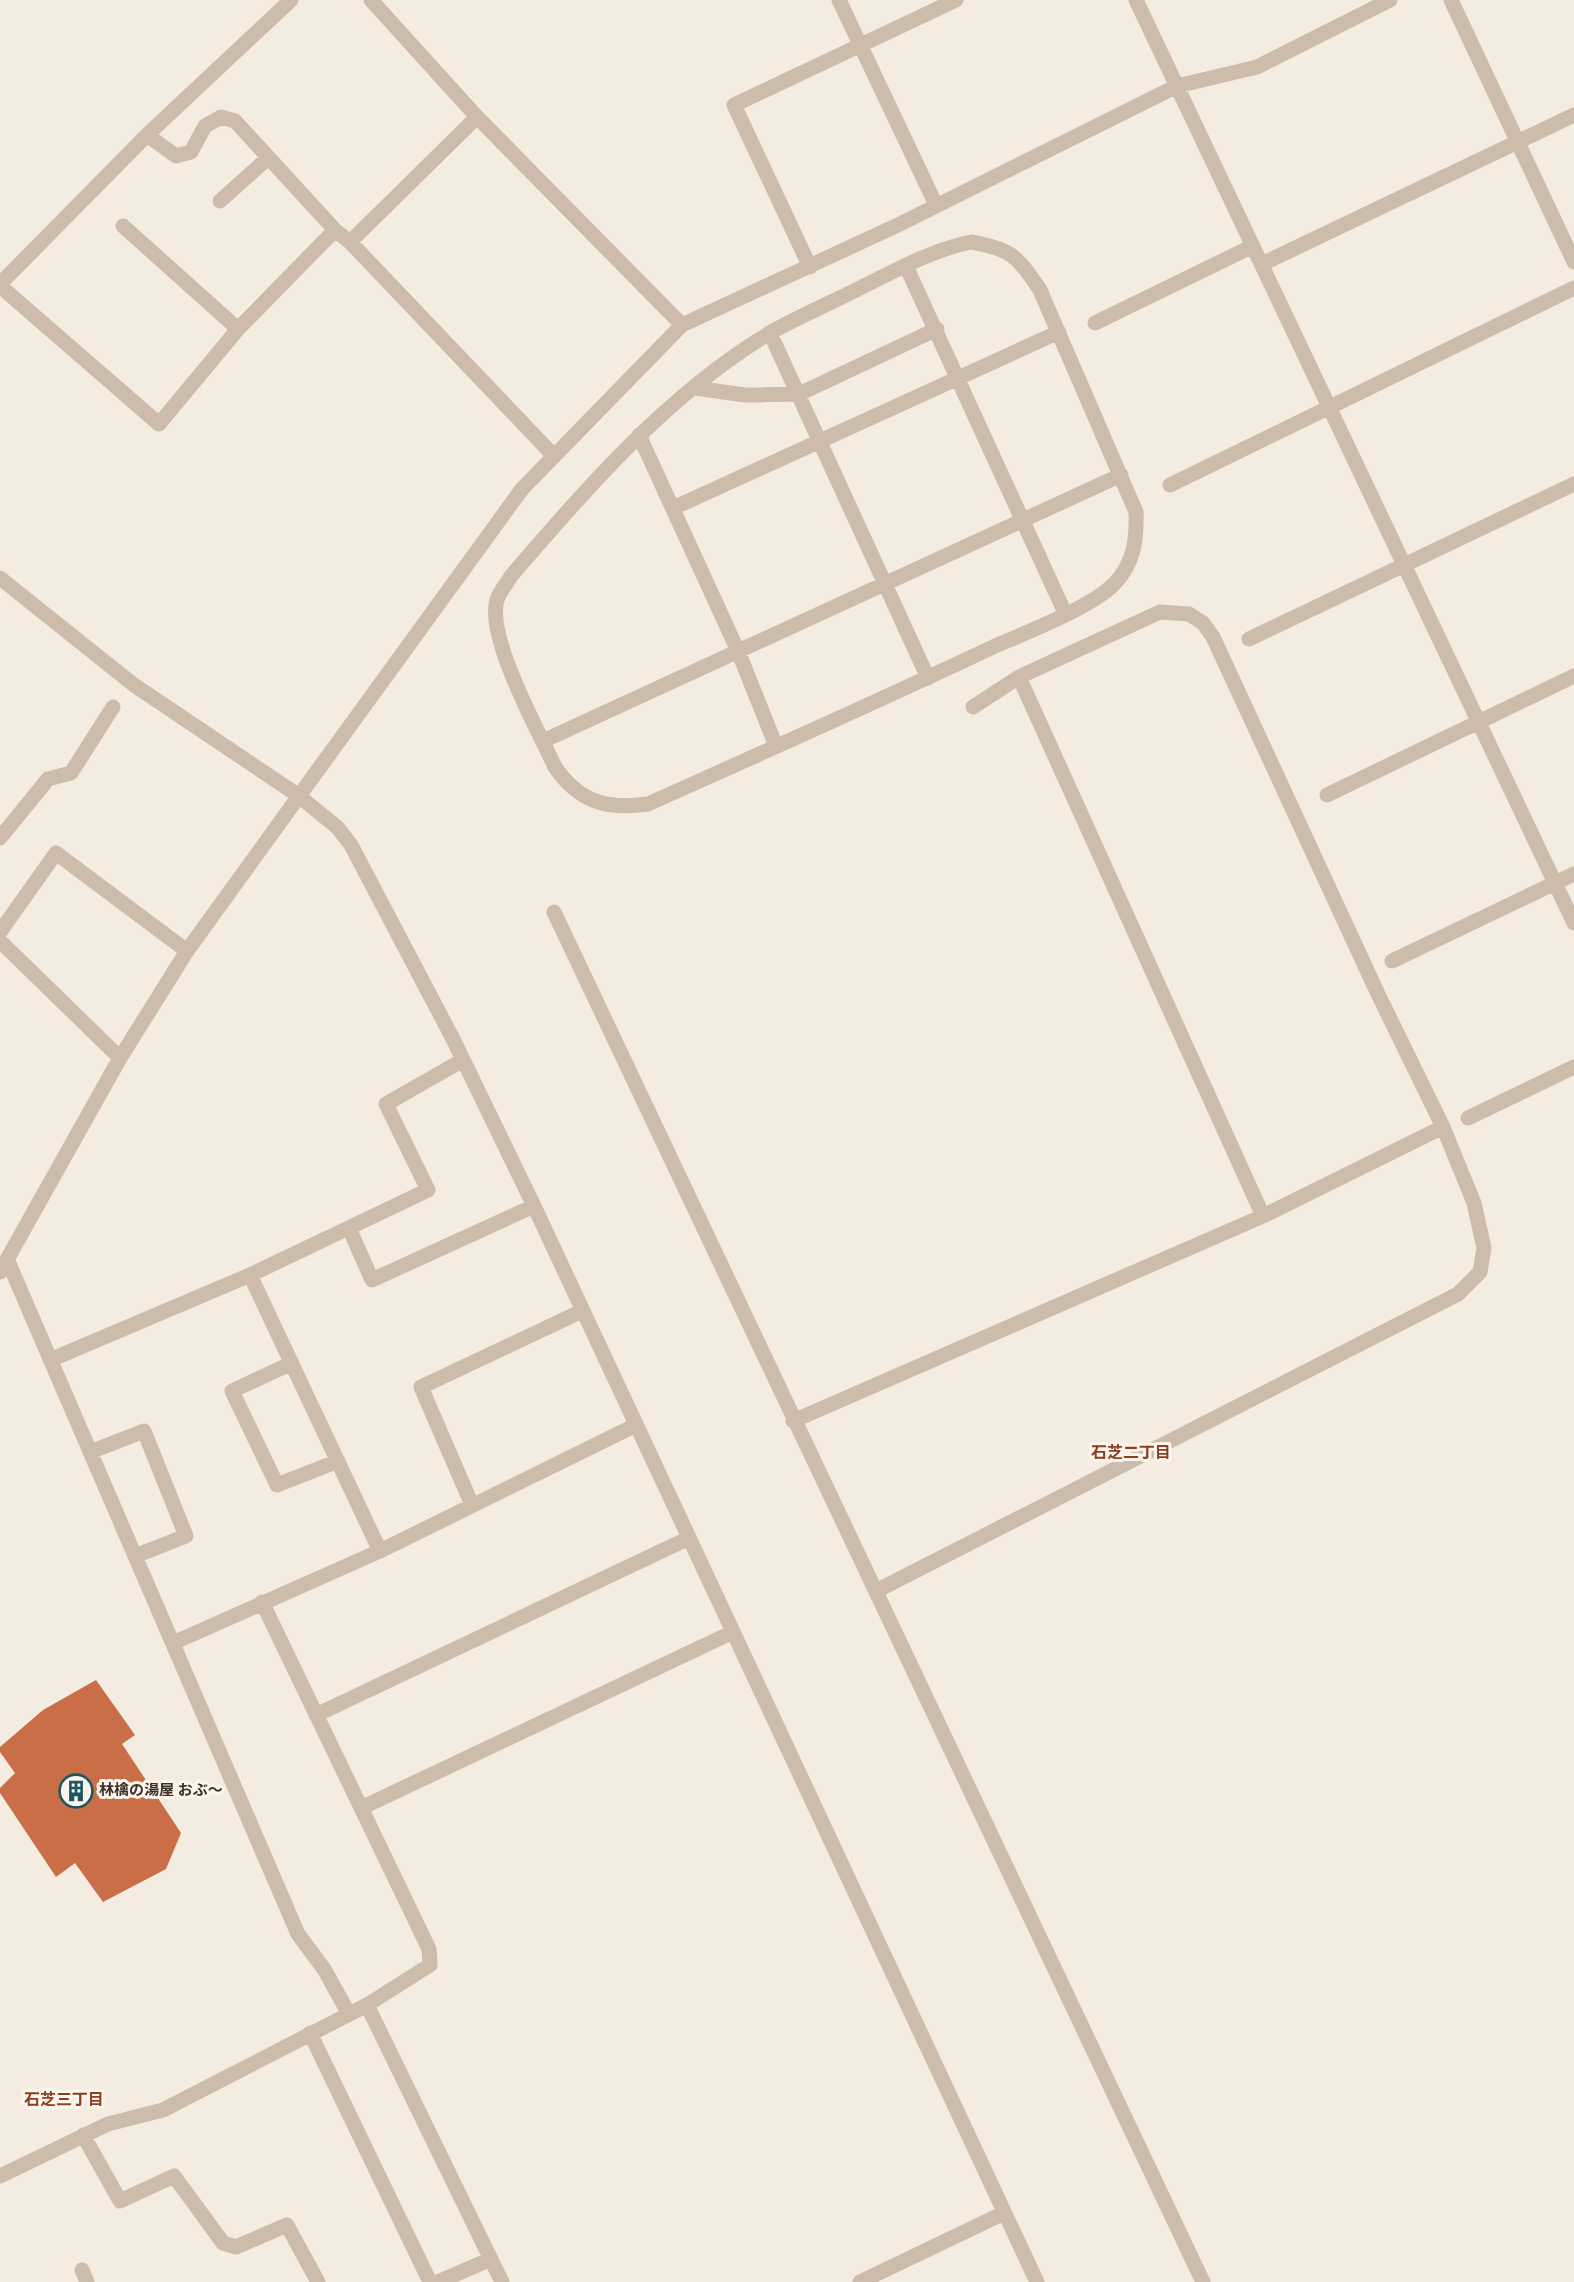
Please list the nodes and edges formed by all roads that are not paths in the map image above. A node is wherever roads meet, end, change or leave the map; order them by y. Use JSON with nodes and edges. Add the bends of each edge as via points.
{"nodes":[{"id":1,"x":291,"y":0,"type":"edge"},
{"id":2,"x":370,"y":0,"type":"edge"},
{"id":3,"x":839,"y":0,"type":"edge"},
{"id":4,"x":956,"y":0,"type":"edge"},
{"id":5,"x":1136,"y":0,"type":"edge"},
{"id":6,"x":1390,"y":0,"type":"edge"},
{"id":7,"x":1451,"y":0,"type":"edge"},
{"id":8,"x":862,"y":47,"type":"junction"},
{"id":9,"x":1177,"y":86,"type":"junction"},
{"id":10,"x":1574,"y":116,"type":"edge"},
{"id":11,"x":477,"y":117,"type":"junction"},
{"id":12,"x":147,"y":135,"type":"junction"},
{"id":13,"x":1518,"y":143,"type":"junction"},
{"id":14,"x":268,"y":158,"type":"junction"},
{"id":15,"x":220,"y":201,"type":"dead end"},
{"id":16,"x":936,"y":205,"type":"junction"},
{"id":17,"x":123,"y":226,"type":"dead end"},
{"id":18,"x":335,"y":230,"type":"junction"},
{"id":19,"x":351,"y":242,"type":"junction"},
{"id":20,"x":1253,"y":246,"type":"junction"},
{"id":21,"x":1574,"y":262,"type":"edge"},
{"id":22,"x":1262,"y":264,"type":"junction"},
{"id":23,"x":906,"y":266,"type":"junction"},
{"id":24,"x":810,"y":267,"type":"junction"},
{"id":25,"x":0,"y":285,"type":"edge"},
{"id":26,"x":1574,"y":288,"type":"edge"},
{"id":27,"x":1095,"y":323,"type":"dead end"},
{"id":28,"x":682,"y":325,"type":"junction"},
{"id":29,"x":238,"y":329,"type":"junction"},
{"id":30,"x":937,"y":329,"type":"junction"},
{"id":31,"x":1059,"y":332,"type":"junction"},
{"id":32,"x":770,"y":333,"type":"junction"},
{"id":33,"x":958,"y":379,"type":"junction"},
{"id":34,"x":695,"y":388,"type":"junction"},
{"id":35,"x":799,"y":394,"type":"junction"},
{"id":36,"x":1329,"y":406,"type":"junction"},
{"id":37,"x":639,"y":435,"type":"junction"},
{"id":38,"x":821,"y":441,"type":"junction"},
{"id":39,"x":554,"y":456,"type":"junction"},
{"id":40,"x":1121,"y":475,"type":"junction"},
{"id":41,"x":1574,"y":484,"type":"edge"},
{"id":42,"x":1170,"y":485,"type":"dead end"},
{"id":43,"x":674,"y":508,"type":"junction"},
{"id":44,"x":1023,"y":520,"type":"junction"},
{"id":45,"x":1404,"y":564,"type":"junction"},
{"id":46,"x":0,"y":578,"type":"edge"},
{"id":47,"x":887,"y":583,"type":"junction"},
{"id":48,"x":1065,"y":613,"type":"junction"},
{"id":49,"x":1249,"y":639,"type":"dead end"},
{"id":50,"x":738,"y":651,"type":"junction"},
{"id":51,"x":1574,"y":676,"type":"edge"},
{"id":52,"x":1019,"y":677,"type":"junction"},
{"id":53,"x":928,"y":678,"type":"junction"},
{"id":54,"x":112,"y":707,"type":"dead end"},
{"id":55,"x":973,"y":707,"type":"dead end"},
{"id":56,"x":1479,"y":722,"type":"junction"},
{"id":57,"x":543,"y":741,"type":"junction"},
{"id":58,"x":776,"y":746,"type":"junction"},
{"id":59,"x":1327,"y":795,"type":"dead end"},
{"id":60,"x":299,"y":796,"type":"junction"},
{"id":61,"x":0,"y":837,"type":"edge"},
{"id":62,"x":1574,"y":874,"type":"edge"},
{"id":63,"x":1556,"y":884,"type":"junction"},
{"id":64,"x":554,"y":912,"type":"dead end"},
{"id":65,"x":1574,"y":922,"type":"edge"},
{"id":66,"x":0,"y":932,"type":"edge"},
{"id":67,"x":0,"y":941,"type":"edge"},
{"id":68,"x":187,"y":951,"type":"junction"},
{"id":69,"x":1392,"y":961,"type":"dead end"},
{"id":70,"x":120,"y":1058,"type":"junction"},
{"id":71,"x":464,"y":1060,"type":"junction"},
{"id":72,"x":1574,"y":1068,"type":"edge"},
{"id":73,"x":1468,"y":1118,"type":"dead end"},
{"id":74,"x":1443,"y":1127,"type":"junction"},
{"id":75,"x":534,"y":1206,"type":"junction"},
{"id":76,"x":1263,"y":1216,"type":"junction"},
{"id":77,"x":349,"y":1228,"type":"junction"},
{"id":78,"x":4,"y":1265,"type":"edge"},
{"id":79,"x":250,"y":1275,"type":"junction"},
{"id":80,"x":582,"y":1311,"type":"junction"},
{"id":81,"x":50,"y":1360,"type":"junction"},
{"id":82,"x":292,"y":1363,"type":"junction"},
{"id":83,"x":793,"y":1421,"type":"junction"},
{"id":84,"x":636,"y":1425,"type":"junction"},
{"id":85,"x":90,"y":1452,"type":"junction"},
{"id":86,"x":338,"y":1461,"type":"junction"},
{"id":87,"x":472,"y":1505,"type":"junction"},
{"id":88,"x":689,"y":1538,"type":"junction"},
{"id":89,"x":380,"y":1551,"type":"junction"},
{"id":90,"x":135,"y":1556,"type":"junction"},
{"id":91,"x":876,"y":1592,"type":"junction"},
{"id":92,"x":262,"y":1602,"type":"junction"},
{"id":93,"x":733,"y":1632,"type":"junction"},
{"id":94,"x":173,"y":1643,"type":"junction"},
{"id":95,"x":316,"y":1715,"type":"junction"},
{"id":96,"x":361,"y":1808,"type":"junction"},
{"id":97,"x":367,"y":2005,"type":"junction"},
{"id":98,"x":349,"y":2014,"type":"junction"},
{"id":99,"x":310,"y":2034,"type":"junction"},
{"id":100,"x":82,"y":2136,"type":"junction"},
{"id":101,"x":0,"y":2176,"type":"edge"},
{"id":102,"x":1004,"y":2213,"type":"junction"},
{"id":103,"x":491,"y":2259,"type":"junction"},
{"id":104,"x":318,"y":2282,"type":"edge"},
{"id":105,"x":430,"y":2282,"type":"edge"},
{"id":106,"x":438,"y":2282,"type":"edge"},
{"id":107,"x":502,"y":2282,"type":"edge"},
{"id":108,"x":860,"y":2282,"type":"edge"},
{"id":109,"x":1037,"y":2282,"type":"edge"},
{"id":110,"x":1203,"y":2282,"type":"edge"}],
"edges":[{"from":1,"to":12,"type":"street"},
{"from":2,"to":11,"type":"street"},
{"from":3,"to":8,"type":"street"},
{"from":4,"to":8,"type":"street"},
{"from":5,"to":9,"type":"street"},
{"from":6,"to":9,"type":"street","via":[[1257,68]]},
{"from":7,"to":13,"type":"street"},
{"from":8,"to":16,"type":"street"},
{"from":8,"to":24,"type":"street","via":[[734,105]]},
{"from":9,"to":16,"type":"street"},
{"from":9,"to":20,"type":"street"},
{"from":10,"to":13,"type":"street"},
{"from":11,"to":19,"type":"street"},
{"from":11,"to":28,"type":"street"},
{"from":12,"to":14,"type":"street","via":[[176,156],[191,152],[206,126],[222,117],[235,122]]},
{"from":12,"to":25,"type":"street"},
{"from":13,"to":21,"type":"street"},
{"from":13,"to":22,"type":"street"},
{"from":14,"to":15,"type":"street"},
{"from":14,"to":18,"type":"street"},
{"from":16,"to":24,"type":"street"},
{"from":17,"to":29,"type":"street"},
{"from":18,"to":19,"type":"street"},
{"from":18,"to":29,"type":"street"},
{"from":19,"to":39,"type":"street"},
{"from":20,"to":22,"type":"street"},
{"from":20,"to":27,"type":"street"},
{"from":22,"to":36,"type":"street"},
{"from":23,"to":30,"type":"street"},
{"from":23,"to":31,"type":"street","via":[[948,246],[971,242],[994,246],[1020,259],[1040,290]]},
{"from":23,"to":32,"type":"street"},
{"from":24,"to":28,"type":"street"},
{"from":25,"to":29,"type":"street","via":[[159,424]]},
{"from":26,"to":36,"type":"street"},
{"from":28,"to":39,"type":"street"},
{"from":30,"to":33,"type":"street"},
{"from":30,"to":35,"type":"street"},
{"from":31,"to":33,"type":"street"},
{"from":31,"to":40,"type":"street"},
{"from":32,"to":34,"type":"street","via":[[728,360]]},
{"from":32,"to":35,"type":"street"},
{"from":33,"to":38,"type":"street"},
{"from":33,"to":44,"type":"street"},
{"from":34,"to":35,"type":"street","via":[[744,395]]},
{"from":34,"to":37,"type":"street"},
{"from":35,"to":38,"type":"street"},
{"from":36,"to":42,"type":"street"},
{"from":36,"to":45,"type":"street"},
{"from":37,"to":43,"type":"street"},
{"from":37,"to":57,"type":"street","via":[[518,568],[497,600],[495,624],[505,657]]},
{"from":38,"to":43,"type":"street"},
{"from":38,"to":47,"type":"street"},
{"from":39,"to":60,"type":"street","via":[[522,489]]},
{"from":40,"to":44,"type":"street"},
{"from":40,"to":48,"type":"street","via":[[1136,513],[1137,535],[1132,554],[1124,573],[1112,586]]},
{"from":41,"to":45,"type":"street"},
{"from":43,"to":50,"type":"street"},
{"from":44,"to":47,"type":"street"},
{"from":44,"to":48,"type":"street"},
{"from":45,"to":49,"type":"street"},
{"from":45,"to":56,"type":"street"},
{"from":46,"to":60,"type":"street","via":[[134,685]]},
{"from":47,"to":50,"type":"street"},
{"from":47,"to":53,"type":"street"},
{"from":48,"to":53,"type":"street"},
{"from":50,"to":57,"type":"street"},
{"from":50,"to":58,"type":"street"},
{"from":51,"to":56,"type":"street"},
{"from":52,"to":55,"type":"street"},
{"from":52,"to":74,"type":"street","via":[[1160,612],[1189,614],[1203,623],[1213,637]]},
{"from":52,"to":76,"type":"street"},
{"from":53,"to":58,"type":"street"},
{"from":54,"to":61,"type":"street","via":[[70,773],[48,779]]},
{"from":56,"to":59,"type":"street"},
{"from":56,"to":63,"type":"street"},
{"from":57,"to":58,"type":"street","via":[[566,783],[580,795],[615,807],[648,804]]},
{"from":60,"to":68,"type":"street"},
{"from":60,"to":71,"type":"street","via":[[338,828],[351,845]]},
{"from":62,"to":63,"type":"street"},
{"from":63,"to":65,"type":"street"},
{"from":63,"to":69,"type":"street"},
{"from":64,"to":83,"type":"street"},
{"from":66,"to":68,"type":"street","via":[[56,853]]},
{"from":67,"to":70,"type":"street"},
{"from":68,"to":70,"type":"street"},
{"from":70,"to":78,"type":"street"},
{"from":71,"to":75,"type":"street"},
{"from":71,"to":77,"type":"street","via":[[386,1104],[428,1190]]},
{"from":72,"to":73,"type":"street"},
{"from":74,"to":76,"type":"street"},
{"from":74,"to":91,"type":"street","via":[[1474,1203],[1484,1248],[1480,1272],[1458,1294]]},
{"from":75,"to":77,"type":"street","via":[[372,1280]]},
{"from":75,"to":80,"type":"street"},
{"from":76,"to":83,"type":"street"},
{"from":77,"to":79,"type":"street"},
{"from":78,"to":81,"type":"street"},
{"from":79,"to":81,"type":"street"},
{"from":79,"to":82,"type":"street"},
{"from":80,"to":84,"type":"street"},
{"from":80,"to":87,"type":"street","via":[[421,1387]]},
{"from":81,"to":85,"type":"street"},
{"from":82,"to":86,"type":"street"},
{"from":82,"to":86,"type":"street","via":[[232,1391],[277,1485]]},
{"from":83,"to":91,"type":"street"},
{"from":84,"to":87,"type":"street"},
{"from":84,"to":88,"type":"street"},
{"from":85,"to":90,"type":"street"},
{"from":85,"to":90,"type":"street","via":[[144,1431],[186,1536]]},
{"from":86,"to":89,"type":"street"},
{"from":87,"to":89,"type":"street"},
{"from":88,"to":93,"type":"street"},
{"from":88,"to":95,"type":"street"},
{"from":89,"to":92,"type":"street"},
{"from":90,"to":94,"type":"street"},
{"from":91,"to":110,"type":"street"},
{"from":92,"to":94,"type":"street"},
{"from":92,"to":95,"type":"street"},
{"from":93,"to":96,"type":"street"},
{"from":93,"to":102,"type":"street"},
{"from":94,"to":98,"type":"street","via":[[298,1934],[324,1969]]},
{"from":95,"to":96,"type":"street"},
{"from":96,"to":97,"type":"street","via":[[429,1949],[430,1965]]},
{"from":97,"to":98,"type":"street"},
{"from":97,"to":103,"type":"street"},
{"from":98,"to":99,"type":"street"},
{"from":99,"to":100,"type":"street","via":[[163,2109],[108,2124]]},
{"from":99,"to":105,"type":"street"},
{"from":100,"to":101,"type":"street"},
{"from":100,"to":104,"type":"street","via":[[120,2201],[174,2176],[223,2243],[236,2247],[287,2224]]},
{"from":102,"to":108,"type":"street"},
{"from":102,"to":109,"type":"street"},
{"from":103,"to":106,"type":"street"},
{"from":103,"to":107,"type":"street"}]}
